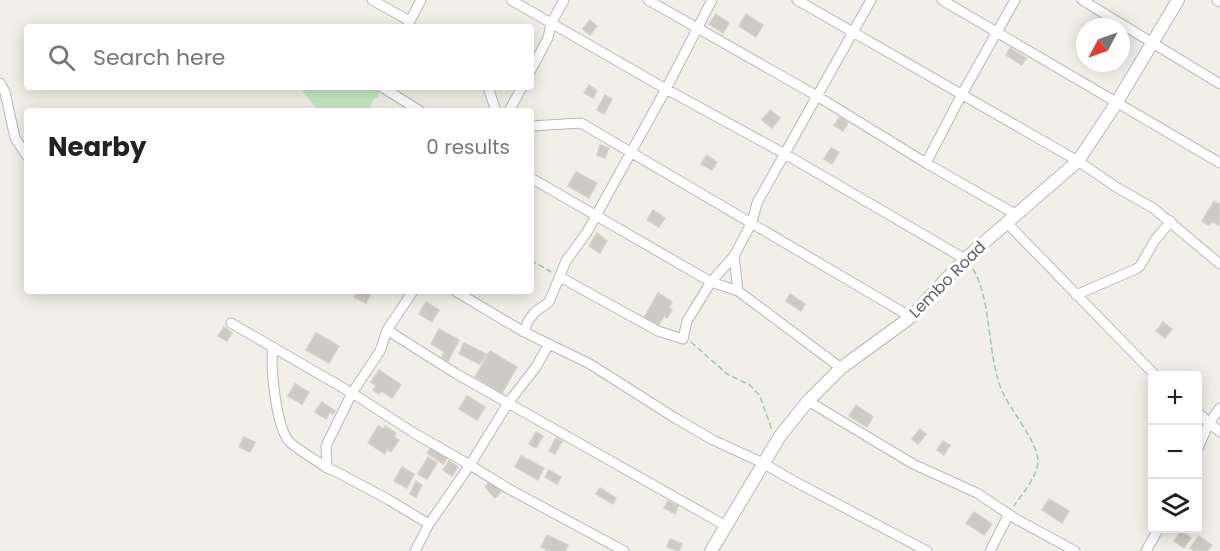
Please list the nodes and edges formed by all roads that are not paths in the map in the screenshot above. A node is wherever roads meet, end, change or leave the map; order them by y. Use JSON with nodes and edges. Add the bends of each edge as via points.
{"nodes":[{"id":1,"x":372,"y":0,"type":"edge"},
{"id":2,"x":421,"y":0,"type":"edge"},
{"id":3,"x":511,"y":0,"type":"edge"},
{"id":4,"x":564,"y":0,"type":"edge"},
{"id":5,"x":648,"y":0,"type":"edge"},
{"id":6,"x":712,"y":0,"type":"edge"},
{"id":7,"x":797,"y":0,"type":"edge"},
{"id":8,"x":871,"y":0,"type":"edge"},
{"id":9,"x":942,"y":0,"type":"edge"},
{"id":10,"x":1015,"y":0,"type":"edge"},
{"id":11,"x":1082,"y":0,"type":"edge"},
{"id":12,"x":1178,"y":0,"type":"edge"},
{"id":13,"x":409,"y":24,"type":"edge"},
{"id":14,"x":550,"y":24,"type":"junction"},
{"id":15,"x":696,"y":27,"type":"junction"},
{"id":16,"x":854,"y":32,"type":"junction"},
{"id":17,"x":997,"y":32,"type":"junction"},
{"id":18,"x":1152,"y":42,"type":"junction"},
{"id":19,"x":534,"y":64,"type":"edge"},
{"id":20,"x":0,"y":83,"type":"edge"},
{"id":21,"x":1220,"y":84,"type":"edge"},
{"id":22,"x":666,"y":89,"type":"junction"},
{"id":23,"x":387,"y":90,"type":"edge"},
{"id":24,"x":489,"y":90,"type":"edge"},
{"id":25,"x":520,"y":90,"type":"edge"},
{"id":26,"x":962,"y":94,"type":"junction"},
{"id":27,"x":817,"y":96,"type":"junction"},
{"id":28,"x":1117,"y":102,"type":"junction"},
{"id":29,"x":415,"y":108,"type":"edge"},
{"id":30,"x":495,"y":108,"type":"edge"},
{"id":31,"x":511,"y":108,"type":"edge"},
{"id":32,"x":534,"y":126,"type":"edge"},
{"id":33,"x":24,"y":152,"type":"edge"},
{"id":34,"x":631,"y":152,"type":"junction"},
{"id":35,"x":784,"y":154,"type":"junction"},
{"id":36,"x":1219,"y":160,"type":"edge"},
{"id":37,"x":1078,"y":161,"type":"junction"},
{"id":38,"x":926,"y":163,"type":"junction"},
{"id":39,"x":534,"y":180,"type":"edge"},
{"id":40,"x":596,"y":215,"type":"junction"},
{"id":41,"x":1010,"y":218,"type":"junction"},
{"id":42,"x":1171,"y":221,"type":"junction"},
{"id":43,"x":752,"y":222,"type":"junction"},
{"id":44,"x":734,"y":256,"type":"junction"},
{"id":45,"x":965,"y":259,"type":"junction"},
{"id":46,"x":1220,"y":264,"type":"edge"},
{"id":47,"x":560,"y":276,"type":"junction"},
{"id":48,"x":711,"y":282,"type":"junction"},
{"id":49,"x":738,"y":291,"type":"junction"},
{"id":50,"x":411,"y":294,"type":"edge"},
{"id":51,"x":459,"y":294,"type":"edge"},
{"id":52,"x":1076,"y":295,"type":"junction"},
{"id":53,"x":911,"y":316,"type":"junction"},
{"id":54,"x":231,"y":323,"type":"dead end"},
{"id":55,"x":387,"y":330,"type":"junction"},
{"id":56,"x":524,"y":332,"type":"junction"},
{"id":57,"x":549,"y":344,"type":"junction"},
{"id":58,"x":273,"y":347,"type":"junction"},
{"id":59,"x":841,"y":368,"type":"junction"},
{"id":60,"x":1152,"y":371,"type":"edge"},
{"id":61,"x":352,"y":393,"type":"junction"},
{"id":62,"x":808,"y":401,"type":"junction"},
{"id":63,"x":508,"y":403,"type":"junction"},
{"id":64,"x":1220,"y":408,"type":"edge"},
{"id":65,"x":1202,"y":417,"type":"edge"},
{"id":66,"x":1209,"y":423,"type":"junction"},
{"id":67,"x":1220,"y":432,"type":"edge"},
{"id":68,"x":1202,"y":438,"type":"edge"},
{"id":69,"x":763,"y":463,"type":"junction"},
{"id":70,"x":470,"y":465,"type":"junction"},
{"id":71,"x":327,"y":468,"type":"junction"},
{"id":72,"x":1009,"y":514,"type":"junction"},
{"id":73,"x":429,"y":524,"type":"junction"},
{"id":74,"x":726,"y":526,"type":"junction"},
{"id":75,"x":1156,"y":533,"type":"edge"},
{"id":76,"x":415,"y":551,"type":"edge"},
{"id":77,"x":624,"y":551,"type":"edge"},
{"id":78,"x":711,"y":551,"type":"edge"},
{"id":79,"x":927,"y":551,"type":"edge"},
{"id":80,"x":990,"y":551,"type":"edge"},
{"id":81,"x":1075,"y":551,"type":"edge"},
{"id":82,"x":1146,"y":551,"type":"edge"}],
"edges":[{"from":1,"to":13,"type":"street"},
{"from":2,"to":13,"type":"street"},
{"from":3,"to":14,"type":"street"},
{"from":4,"to":14,"type":"street"},
{"from":5,"to":15,"type":"street"},
{"from":6,"to":15,"type":"street"},
{"from":7,"to":16,"type":"street"},
{"from":8,"to":16,"type":"street"},
{"from":9,"to":17,"type":"street"},
{"from":10,"to":17,"type":"street"},
{"from":11,"to":18,"type":"street"},
{"from":12,"to":18,"type":"street","name":"Lembo Road"},
{"from":14,"to":19,"type":"street","via":[[548,38]]},
{"from":14,"to":22,"type":"street"},
{"from":15,"to":22,"type":"street"},
{"from":15,"to":27,"type":"street"},
{"from":16,"to":26,"type":"street"},
{"from":16,"to":27,"type":"street"},
{"from":17,"to":26,"type":"street"},
{"from":17,"to":28,"type":"street"},
{"from":18,"to":21,"type":"street"},
{"from":18,"to":28,"type":"street","name":"Lembo Road"},
{"from":20,"to":33,"type":"street","via":[[15,138]]},
{"from":22,"to":34,"type":"street"},
{"from":22,"to":35,"type":"street"},
{"from":23,"to":29,"type":"street"},
{"from":24,"to":30,"type":"street"},
{"from":25,"to":31,"type":"street"},
{"from":26,"to":37,"type":"street"},
{"from":26,"to":38,"type":"street"},
{"from":27,"to":35,"type":"street"},
{"from":27,"to":38,"type":"street"},
{"from":28,"to":36,"type":"street"},
{"from":28,"to":37,"type":"street","name":"Lembo Road"},
{"from":32,"to":34,"type":"street","via":[[581,123]]},
{"from":34,"to":40,"type":"street"},
{"from":34,"to":43,"type":"street"},
{"from":35,"to":43,"type":"street","via":[[757,203]]},
{"from":35,"to":45,"type":"street"},
{"from":37,"to":41,"type":"street","name":"Lembo Road"},
{"from":37,"to":42,"type":"street"},
{"from":38,"to":41,"type":"street"},
{"from":39,"to":40,"type":"street"},
{"from":40,"to":47,"type":"street"},
{"from":40,"to":48,"type":"street"},
{"from":41,"to":45,"type":"street","name":"Lembo Road"},
{"from":41,"to":52,"type":"street"},
{"from":42,"to":46,"type":"street"},
{"from":42,"to":52,"type":"street","via":[[1136,269]]},
{"from":43,"to":44,"type":"street"},
{"from":43,"to":53,"type":"street"},
{"from":44,"to":48,"type":"street"},
{"from":44,"to":49,"type":"street"},
{"from":45,"to":53,"type":"street","name":"Lembo Road"},
{"from":47,"to":48,"type":"street","via":[[658,331],[683,339],[687,321]]},
{"from":47,"to":56,"type":"street","via":[[549,302],[535,312]]},
{"from":48,"to":49,"type":"street"},
{"from":49,"to":59,"type":"street"},
{"from":50,"to":55,"type":"street"},
{"from":51,"to":56,"type":"street"},
{"from":52,"to":60,"type":"street"},
{"from":53,"to":59,"type":"street","name":"Lembo Road"},
{"from":54,"to":58,"type":"street"},
{"from":55,"to":61,"type":"street","via":[[380,351]]},
{"from":55,"to":63,"type":"street"},
{"from":56,"to":57,"type":"street"},
{"from":57,"to":63,"type":"street"},
{"from":57,"to":69,"type":"street","via":[[590,364],[713,440]]},
{"from":58,"to":61,"type":"street"},
{"from":58,"to":71,"type":"street","via":[[274,396],[288,441]]},
{"from":59,"to":62,"type":"street","name":"Lembo Road"},
{"from":61,"to":70,"type":"street"},
{"from":61,"to":71,"type":"street","via":[[326,446]]},
{"from":62,"to":69,"type":"street","name":"Lembo Road"},
{"from":62,"to":72,"type":"street","via":[[913,464],[977,493]]},
{"from":63,"to":70,"type":"street"},
{"from":63,"to":74,"type":"street"},
{"from":64,"to":66,"type":"street"},
{"from":65,"to":66,"type":"street"},
{"from":66,"to":67,"type":"street"},
{"from":66,"to":68,"type":"street"},
{"from":69,"to":74,"type":"street","name":"Lembo Road"},
{"from":69,"to":79,"type":"street"},
{"from":70,"to":73,"type":"street"},
{"from":70,"to":77,"type":"street"},
{"from":71,"to":73,"type":"street"},
{"from":72,"to":80,"type":"street"},
{"from":72,"to":81,"type":"street"},
{"from":73,"to":76,"type":"street"},
{"from":74,"to":78,"type":"street","name":"Lembo Road"},
{"from":75,"to":82,"type":"street"}]}
